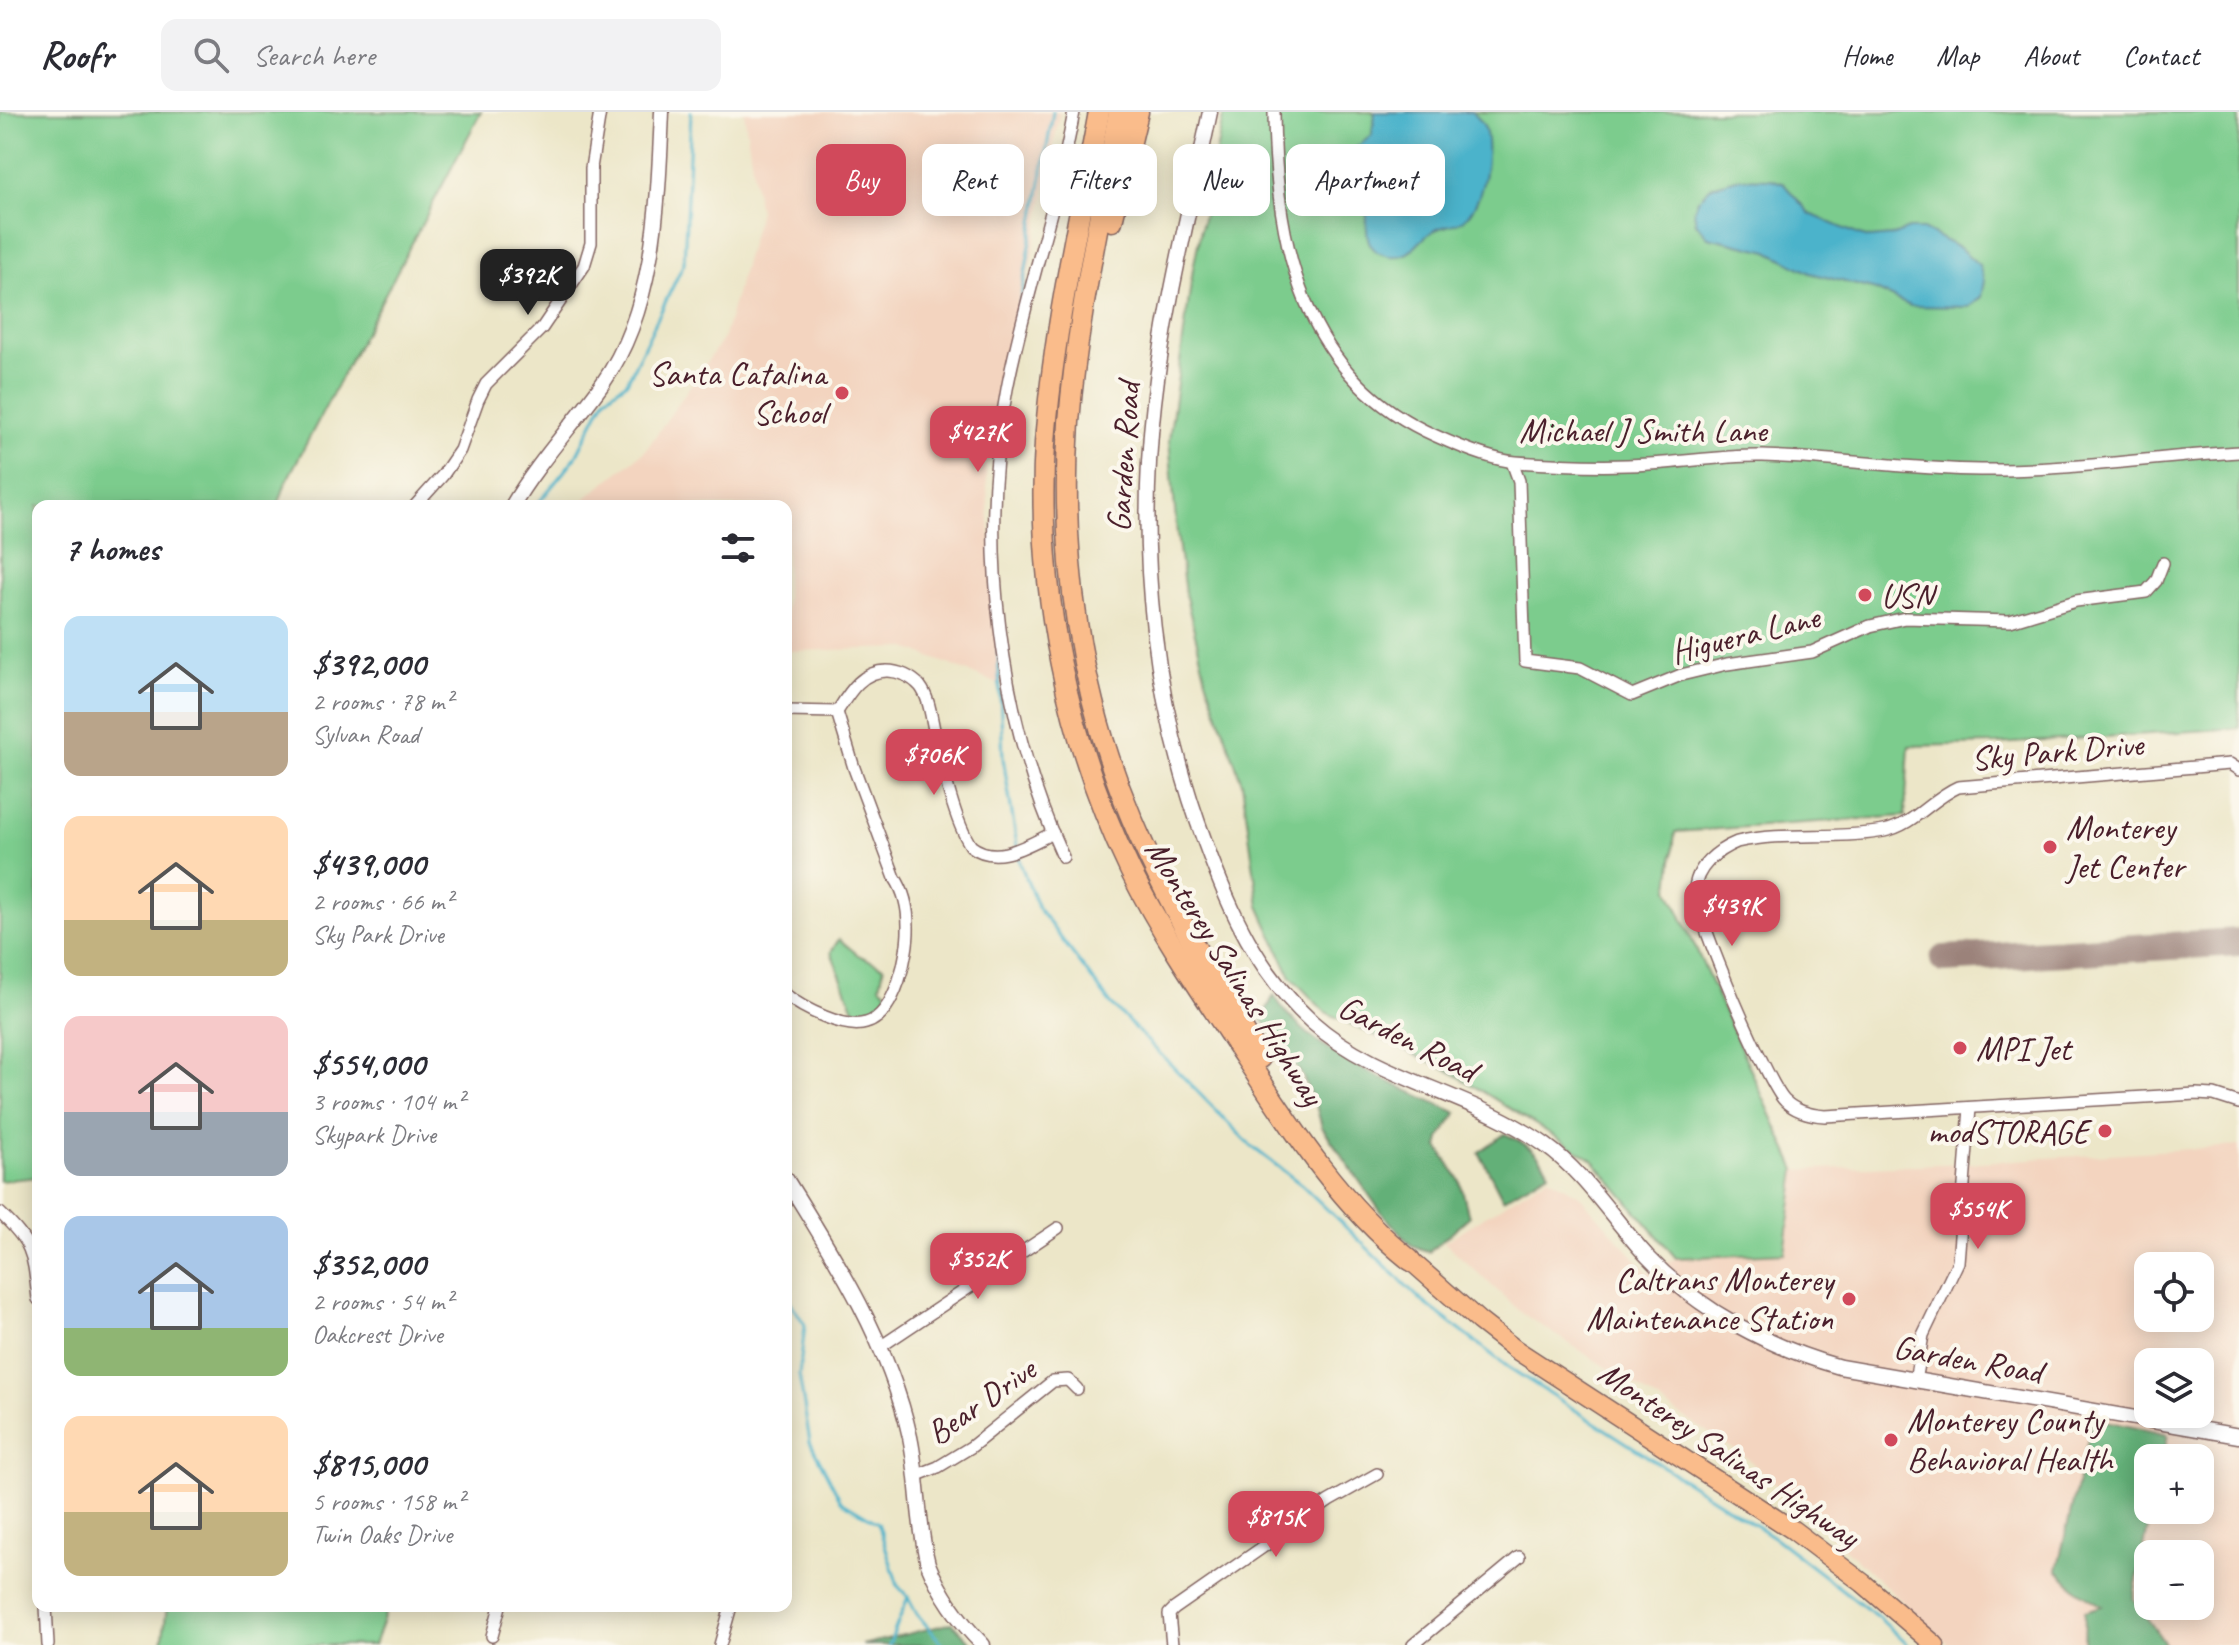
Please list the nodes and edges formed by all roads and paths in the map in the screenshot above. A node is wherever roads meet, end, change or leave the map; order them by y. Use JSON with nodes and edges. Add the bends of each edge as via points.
{"nodes":[{"id":1,"x":600,"y":112,"type":"edge"},
{"id":2,"x":662,"y":112,"type":"edge"},
{"id":3,"x":1074,"y":112,"type":"edge"},
{"id":4,"x":1099,"y":112,"type":"edge"},
{"id":5,"x":1119,"y":112,"type":"edge"},
{"id":6,"x":1138,"y":112,"type":"edge"},
{"id":7,"x":1210,"y":112,"type":"edge"},
{"id":8,"x":1274,"y":112,"type":"edge"},
{"id":9,"x":1075,"y":373,"type":"junction"},
{"id":10,"x":2239,"y":452,"type":"edge"},
{"id":11,"x":1512,"y":462,"type":"junction"},
{"id":12,"x":420,"y":500,"type":"edge"},
{"id":13,"x":516,"y":500,"type":"edge"},
{"id":14,"x":2163,"y":563,"type":"dead end"},
{"id":15,"x":792,"y":711,"type":"edge"},
{"id":16,"x":837,"y":712,"type":"junction"},
{"id":17,"x":2239,"y":770,"type":"edge"},
{"id":18,"x":1053,"y":833,"type":"junction"},
{"id":19,"x":1063,"y":857,"type":"dead end"},
{"id":20,"x":792,"y":999,"type":"edge"},
{"id":21,"x":2239,"y":1103,"type":"edge"},
{"id":22,"x":1970,"y":1108,"type":"junction"},
{"id":23,"x":792,"y":1189,"type":"edge"},
{"id":24,"x":0,"y":1213,"type":"edge"},
{"id":25,"x":1058,"y":1228,"type":"dead end"},
{"id":26,"x":32,"y":1256,"type":"edge"},
{"id":27,"x":1410,"y":1260,"type":"junction"},
{"id":28,"x":880,"y":1347,"type":"junction"},
{"id":29,"x":1915,"y":1381,"type":"junction"},
{"id":30,"x":1077,"y":1389,"type":"dead end"},
{"id":31,"x":2239,"y":1436,"type":"edge"},
{"id":32,"x":1377,"y":1474,"type":"dead end"},
{"id":33,"x":915,"y":1476,"type":"junction"},
{"id":34,"x":1519,"y":1557,"type":"dead end"},
{"id":35,"x":46,"y":1612,"type":"edge"},
{"id":36,"x":498,"y":1612,"type":"edge"},
{"id":37,"x":729,"y":1612,"type":"edge"},
{"id":38,"x":492,"y":1636,"type":"dead end"},
{"id":39,"x":48,"y":1645,"type":"edge"},
{"id":40,"x":720,"y":1645,"type":"edge"},
{"id":41,"x":983,"y":1645,"type":"edge"},
{"id":42,"x":1172,"y":1645,"type":"edge"},
{"id":43,"x":1413,"y":1645,"type":"edge"},
{"id":44,"x":1935,"y":1645,"type":"edge"}],
"edges":[{"from":1,"to":12,"type":"street","via":[[591,168],[591,243],[584,266],[542,328],[486,384],[460,450]]},
{"from":2,"to":13,"type":"street","via":[[651,239],[628,333],[603,383]]},
{"from":3,"to":18,"type":"street","via":[[1009,380],[994,504],[998,595],[1010,684]]},
{"from":4,"to":27,"type":"highway","name":"Monterey Salinas Highway","via":[[1056,351],[1044,466],[1049,582],[1075,719],[1121,850],[1172,945],[1316,1161],[1371,1225]]},
{"from":5,"to":9,"type":"highway"},
{"from":6,"to":9,"type":"highway"},
{"from":7,"to":29,"type":"street","name":"Garden Road","via":[[1154,399],[1147,560],[1156,644],[1179,763],[1218,878],[1254,953],[1300,1011],[1341,1043],[1544,1144],[1577,1172],[1650,1259],[1709,1307],[1783,1349],[1840,1367]]},
{"from":8,"to":11,"type":"street","name":"Michael J Smith Lane","via":[[1285,241],[1301,297],[1329,348],[1372,397],[1399,417],[1454,444]]},
{"from":9,"to":27,"type":"highway","name":"Monterey Salinas Highway","via":[[1067,466],[1071,579],[1089,689],[1122,795],[1176,910],[1275,1082],[1350,1191]]},
{"from":10,"to":11,"type":"street","name":"Michael J Smith Lane","via":[[2011,470],[1761,456],[1645,465]]},
{"from":11,"to":14,"type":"street","name":"Higuera Lane","via":[[1519,481],[1525,661],[1580,668],[1632,695],[1712,667],[1812,652],[1870,626],[1905,618],[2010,621],[2076,601],[2146,592]]},
{"from":15,"to":16,"type":"street"},
{"from":16,"to":18,"type":"street","via":[[855,684],[871,674],[894,672],[913,679],[928,703],[971,846],[1002,855]]},
{"from":16,"to":20,"type":"street","via":[[902,889],[908,933],[891,1001],[873,1021],[860,1024],[825,1016]]},
{"from":17,"to":22,"type":"street","name":"Sky Park Drive","via":[[2230,764],[1958,787],[1884,831],[1748,839],[1726,846],[1706,864],[1695,888],[1704,930],[1786,1103],[1825,1116]]},
{"from":18,"to":19,"type":"street"},
{"from":21,"to":22,"type":"street","name":"Sky Park Drive","via":[[2196,1094]]},
{"from":22,"to":29,"type":"street","via":[[1958,1262],[1927,1325]]},
{"from":23,"to":28,"type":"street"},
{"from":24,"to":26,"type":"street","via":[[20,1231]]},
{"from":25,"to":28,"type":"street"},
{"from":27,"to":44,"type":"highway","name":"Monterey Salinas Highway","via":[[1515,1349],[1793,1530]]},
{"from":28,"to":33,"type":"street","via":[[911,1439]]},
{"from":29,"to":31,"type":"street","name":"Garden Road"},
{"from":30,"to":33,"type":"street","name":"Bear Drive","via":[[1068,1380],[1053,1381],[971,1447]]},
{"from":32,"to":42,"type":"street","via":[[1329,1501],[1174,1609],[1169,1614]]},
{"from":33,"to":41,"type":"street","via":[[932,1574],[952,1611]]},
{"from":34,"to":43,"type":"street"},
{"from":35,"to":39,"type":"street"},
{"from":36,"to":38,"type":"street"},
{"from":37,"to":40,"type":"street"}]}
